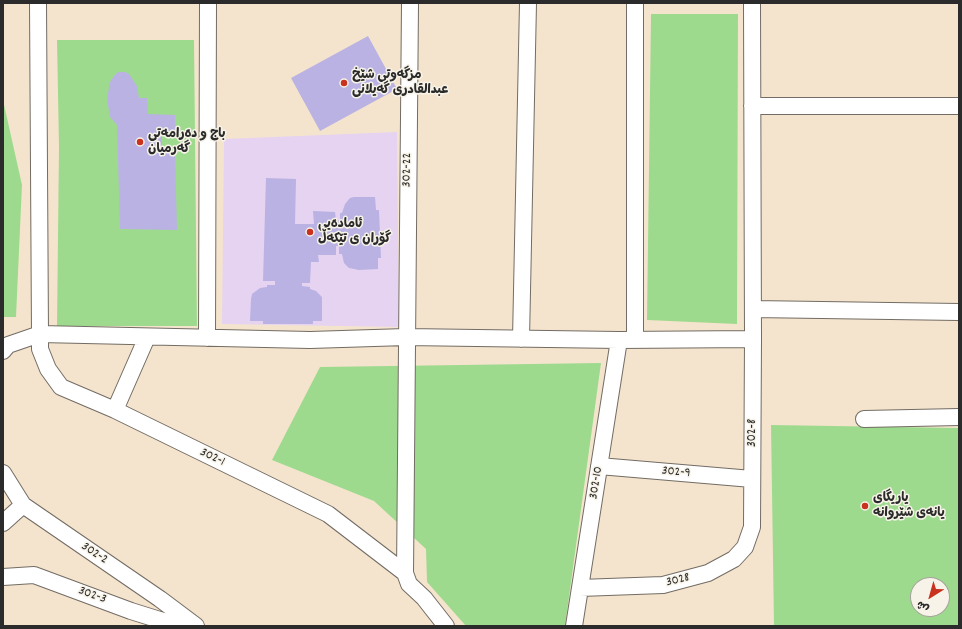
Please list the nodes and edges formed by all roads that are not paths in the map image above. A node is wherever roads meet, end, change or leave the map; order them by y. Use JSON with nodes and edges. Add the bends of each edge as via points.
{"nodes":[{"id":1,"x":38,"y":3,"type":"edge"},
{"id":2,"x":208,"y":3,"type":"edge"},
{"id":3,"x":410,"y":3,"type":"edge"},
{"id":4,"x":528,"y":3,"type":"edge"},
{"id":5,"x":636,"y":3,"type":"edge"},
{"id":6,"x":752,"y":3,"type":"edge"},
{"id":7,"x":752,"y":106,"type":"junction"},
{"id":8,"x":959,"y":106,"type":"edge"},
{"id":9,"x":753,"y":309,"type":"junction"},
{"id":10,"x":959,"y":312,"type":"edge"},
{"id":11,"x":40,"y":334,"type":"junction"},
{"id":12,"x":147,"y":337,"type":"junction"},
{"id":13,"x":406,"y":337,"type":"junction"},
{"id":14,"x":207,"y":338,"type":"junction"},
{"id":15,"x":521,"y":338,"type":"junction"},
{"id":16,"x":753,"y":339,"type":"junction"},
{"id":17,"x":619,"y":340,"type":"junction"},
{"id":18,"x":635,"y":340,"type":"junction"},
{"id":19,"x":5,"y":348,"type":"edge"},
{"id":20,"x":115,"y":410,"type":"junction"},
{"id":21,"x":959,"y":417,"type":"edge"},
{"id":22,"x":864,"y":419,"type":"dead end"},
{"id":23,"x":599,"y":466,"type":"junction"},
{"id":24,"x":3,"y":473,"type":"edge"},
{"id":25,"x":752,"y":479,"type":"junction"},
{"id":26,"x":23,"y":505,"type":"junction"},
{"id":27,"x":3,"y":523,"type":"edge"},
{"id":28,"x":752,"y":528,"type":"joint"},
{"id":29,"x":404,"y":573,"type":"junction"},
{"id":30,"x":3,"y":577,"type":"edge"},
{"id":31,"x":580,"y":588,"type":"junction"},
{"id":32,"x":441,"y":624,"type":"edge"},
{"id":33,"x":179,"y":626,"type":"edge"},
{"id":34,"x":196,"y":626,"type":"edge"},
{"id":35,"x":574,"y":626,"type":"edge"}],
"edges":[{"from":1,"to":11,"type":"street","name":"302-1"},
{"from":2,"to":14,"type":"street"},
{"from":3,"to":13,"type":"street","name":"302-22"},
{"from":4,"to":15,"type":"street"},
{"from":5,"to":18,"type":"street"},
{"from":6,"to":7,"type":"street","name":"302-8"},
{"from":7,"to":8,"type":"street"},
{"from":7,"to":9,"type":"street","name":"302-8"},
{"from":9,"to":10,"type":"street"},
{"from":9,"to":16,"type":"street","name":"302-8"},
{"from":11,"to":12,"type":"street"},
{"from":11,"to":19,"type":"street"},
{"from":11,"to":20,"type":"street","name":"302-1","via":[[40,349],[45,362],[61,387]]},
{"from":12,"to":14,"type":"street"},
{"from":12,"to":20,"type":"street"},
{"from":13,"to":14,"type":"street","via":[[310,340]]},
{"from":13,"to":15,"type":"street"},
{"from":13,"to":29,"type":"street","name":"302-22"},
{"from":15,"to":17,"type":"street"},
{"from":16,"to":18,"type":"street"},
{"from":16,"to":25,"type":"street","name":"302-8"},
{"from":17,"to":18,"type":"street"},
{"from":17,"to":23,"type":"street","name":"302-10"},
{"from":20,"to":29,"type":"street","name":"302-1","via":[[328,514]]},
{"from":21,"to":22,"type":"street"},
{"from":23,"to":25,"type":"street","name":"302-9"},
{"from":23,"to":31,"type":"street","name":"302-10"},
{"from":24,"to":26,"type":"street","name":"302-2"},
{"from":25,"to":28,"type":"street","name":"302-8"},
{"from":26,"to":27,"type":"street"},
{"from":26,"to":34,"type":"street","name":"302-2"},
{"from":28,"to":31,"type":"street","name":"3028","via":[[745,547],[734,559],[708,573],[663,585]]},
{"from":29,"to":32,"type":"street","via":[[409,584],[424,598]]},
{"from":30,"to":33,"type":"street","name":"302-3","via":[[34,575]]},
{"from":31,"to":35,"type":"street","name":"302-10"}]}
